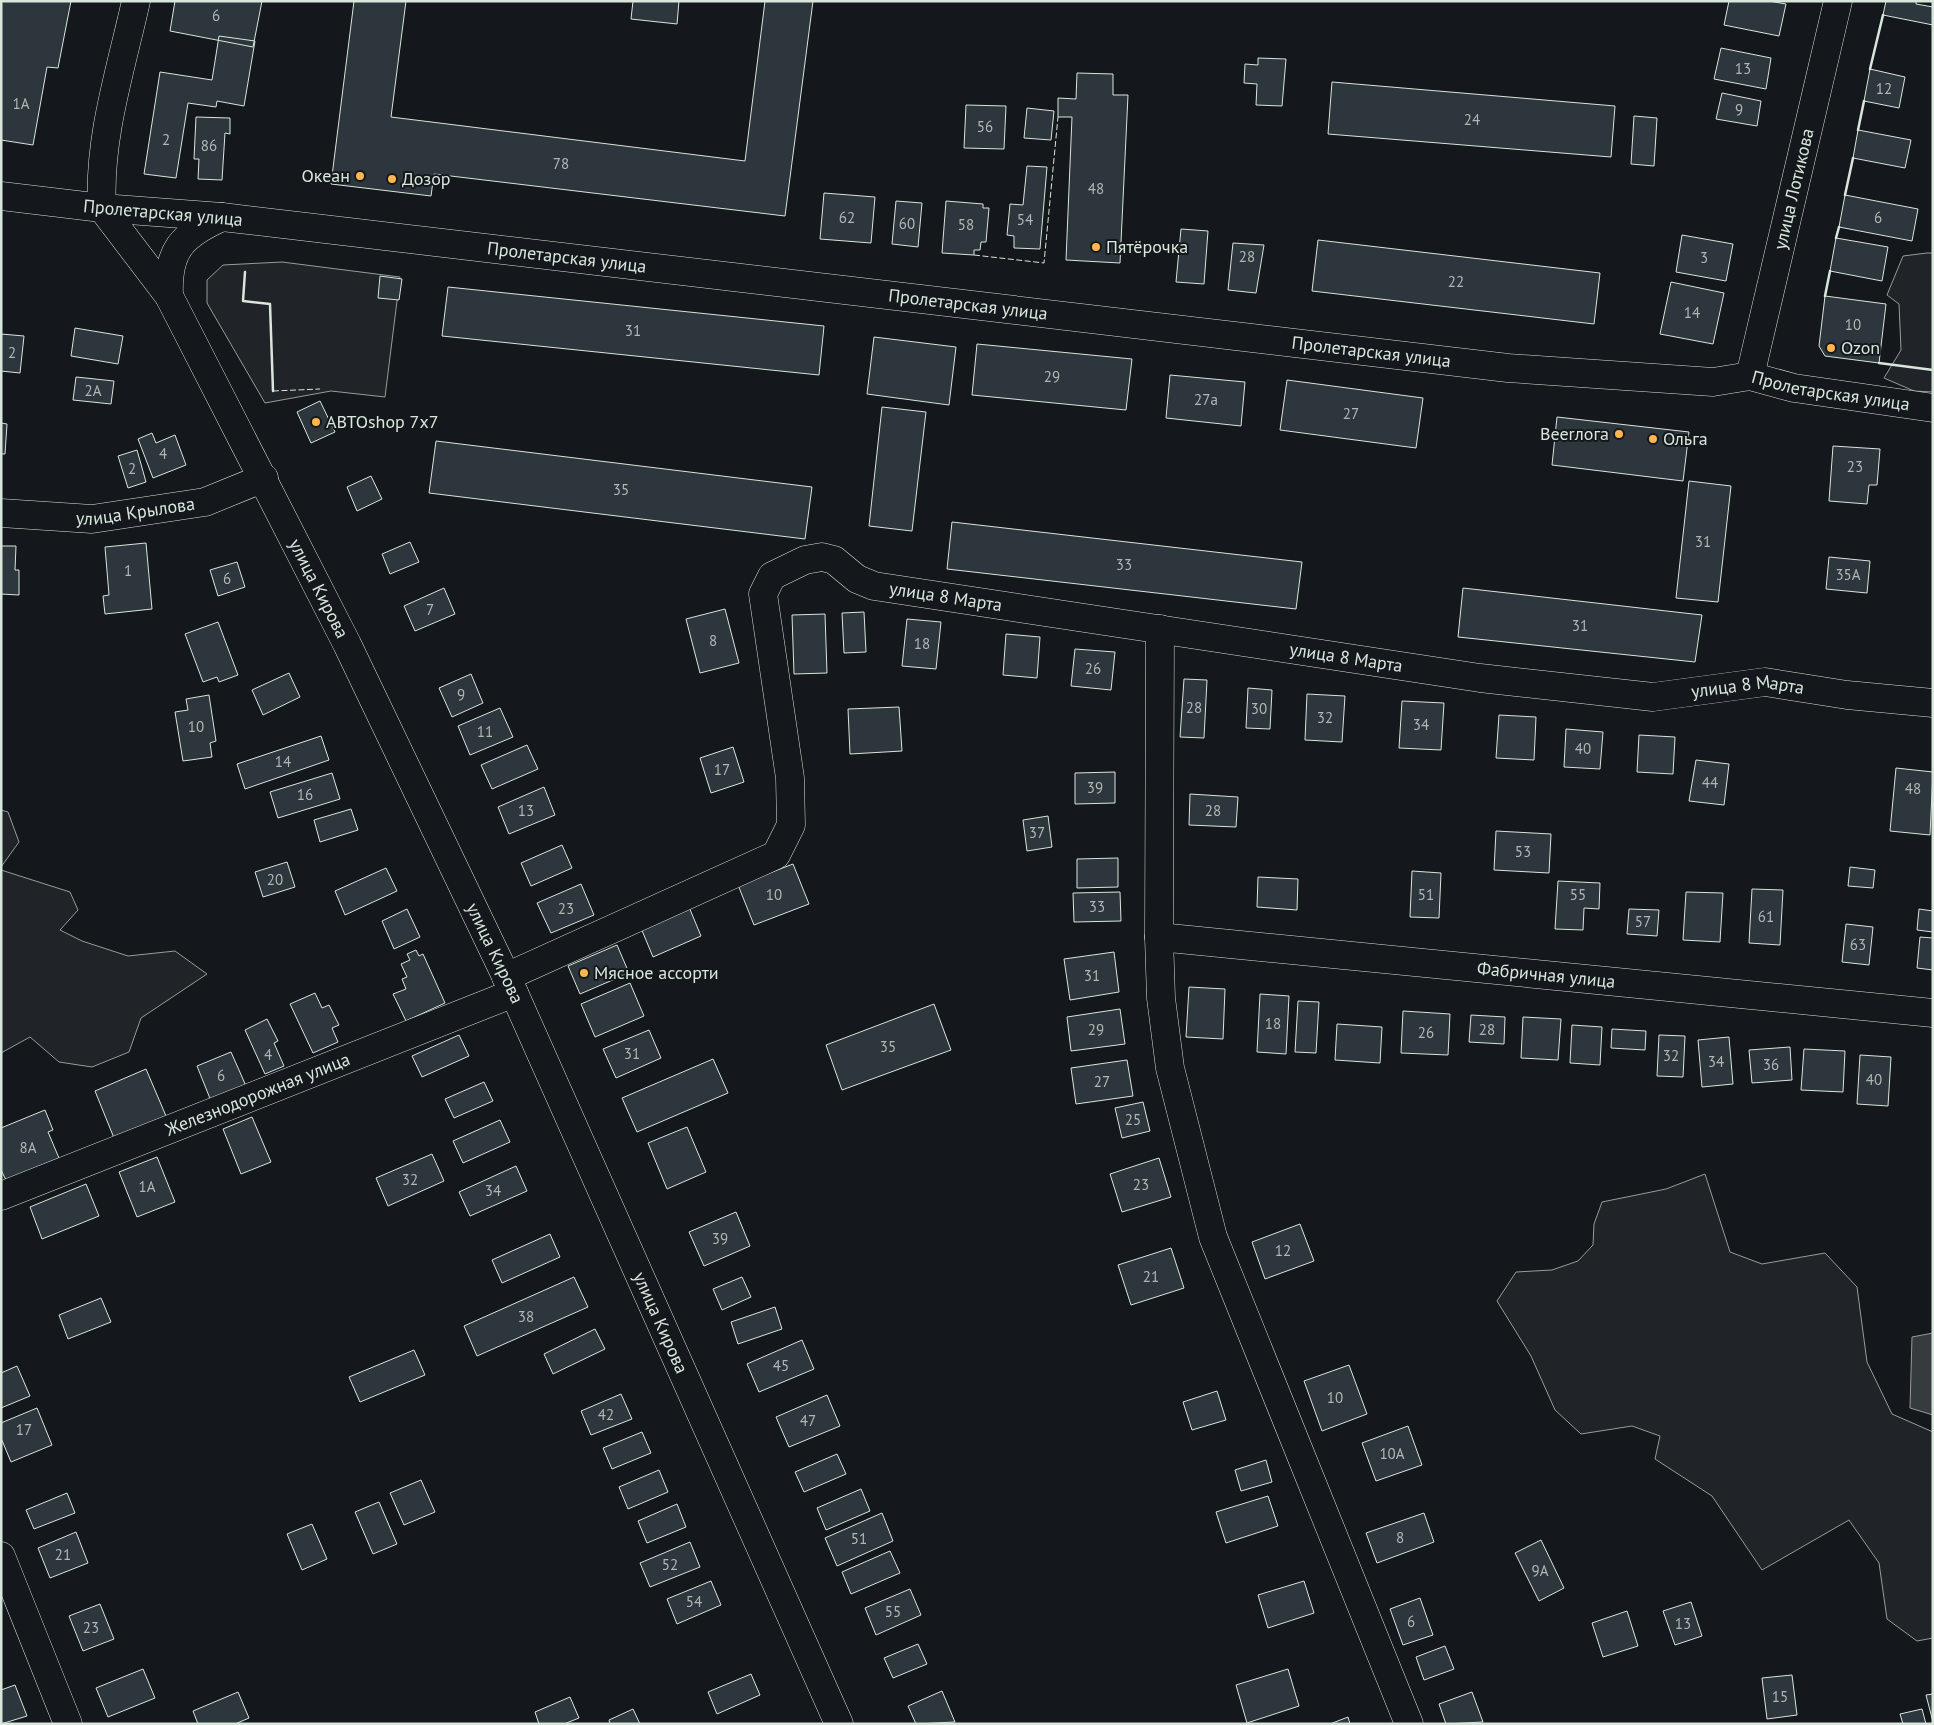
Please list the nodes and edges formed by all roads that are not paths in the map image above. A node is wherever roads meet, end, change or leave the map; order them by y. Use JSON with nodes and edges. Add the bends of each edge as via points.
{"nodes":[{"id":1,"x":136,"y":1,"type":"edge"},
{"id":2,"x":1838,"y":1,"type":"edge"},
{"id":3,"x":1,"y":196,"type":"edge"},
{"id":4,"x":102,"y":208,"type":"junction"},
{"id":5,"x":222,"y":217,"type":"junction"},
{"id":6,"x":169,"y":296,"type":"junction"},
{"id":7,"x":1750,"y":376,"type":"junction"},
{"id":8,"x":1933,"y":408,"type":"edge"},
{"id":9,"x":264,"y":478,"type":"junction"},
{"id":10,"x":1,"y":513,"type":"edge"},
{"id":11,"x":772,"y":576,"type":"joint"},
{"id":12,"x":1160,"y":629,"type":"junction"},
{"id":13,"x":1933,"y":703,"type":"edge"},
{"id":14,"x":1159,"y":937,"type":"junction"},
{"id":15,"x":510,"y":985,"type":"junction"},
{"id":16,"x":1933,"y":1013,"type":"edge"},
{"id":17,"x":1,"y":1196,"type":"edge"},
{"id":18,"x":1,"y":1556,"type":"edge"},
{"id":19,"x":68,"y":1724,"type":"edge"},
{"id":20,"x":839,"y":1724,"type":"edge"},
{"id":21,"x":1409,"y":1724,"type":"edge"}],
"edges":[{"from":1,"to":4,"type":"street","via":[[105,140]]},
{"from":2,"to":7,"type":"street","name":"улица Лотикова"},
{"from":3,"to":4,"type":"street","name":"Пролетарская улица"},
{"from":4,"to":5,"type":"street","name":"Пролетарская улица"},
{"from":4,"to":6,"type":"street","name":"улица Кирова"},
{"from":5,"to":6,"type":"street","via":[[198,228],[183,240],[172,256],[168,274]]},
{"from":5,"to":7,"type":"street","name":"Пролетарская улица","via":[[1498,367],[1713,382]]},
{"from":6,"to":9,"type":"street","name":"улица Кирова"},
{"from":7,"to":8,"type":"street","name":"Пролетарская улица","via":[[1794,388]]},
{"from":9,"to":10,"type":"street","name":"улица Крылова","via":[[205,502],[92,519]]},
{"from":9,"to":15,"type":"street","name":"улица Кирова"},
{"from":11,"to":12,"type":"street","name":"улица 8 Марта","via":[[805,560],[822,557],[834,560],[857,579],[874,586]]},
{"from":11,"to":15,"type":"street","name":"Железнодорожная улица","via":[[763,594],[790,778],[791,825],[776,855]]},
{"from":12,"to":13,"type":"street","name":"улица 8 Марта","via":[[1480,678],[1653,697],[1765,682],[1847,696]]},
{"from":12,"to":14,"type":"street"},
{"from":14,"to":16,"type":"street","name":"Фабричная улица"},
{"from":14,"to":21,"type":"street","via":[[1161,998],[1170,1068],[1213,1237]]},
{"from":15,"to":17,"type":"street","name":"Железнодорожная улица"},
{"from":15,"to":20,"type":"street","name":"улица Кирова"},
{"from":18,"to":19,"type":"street"}]}
